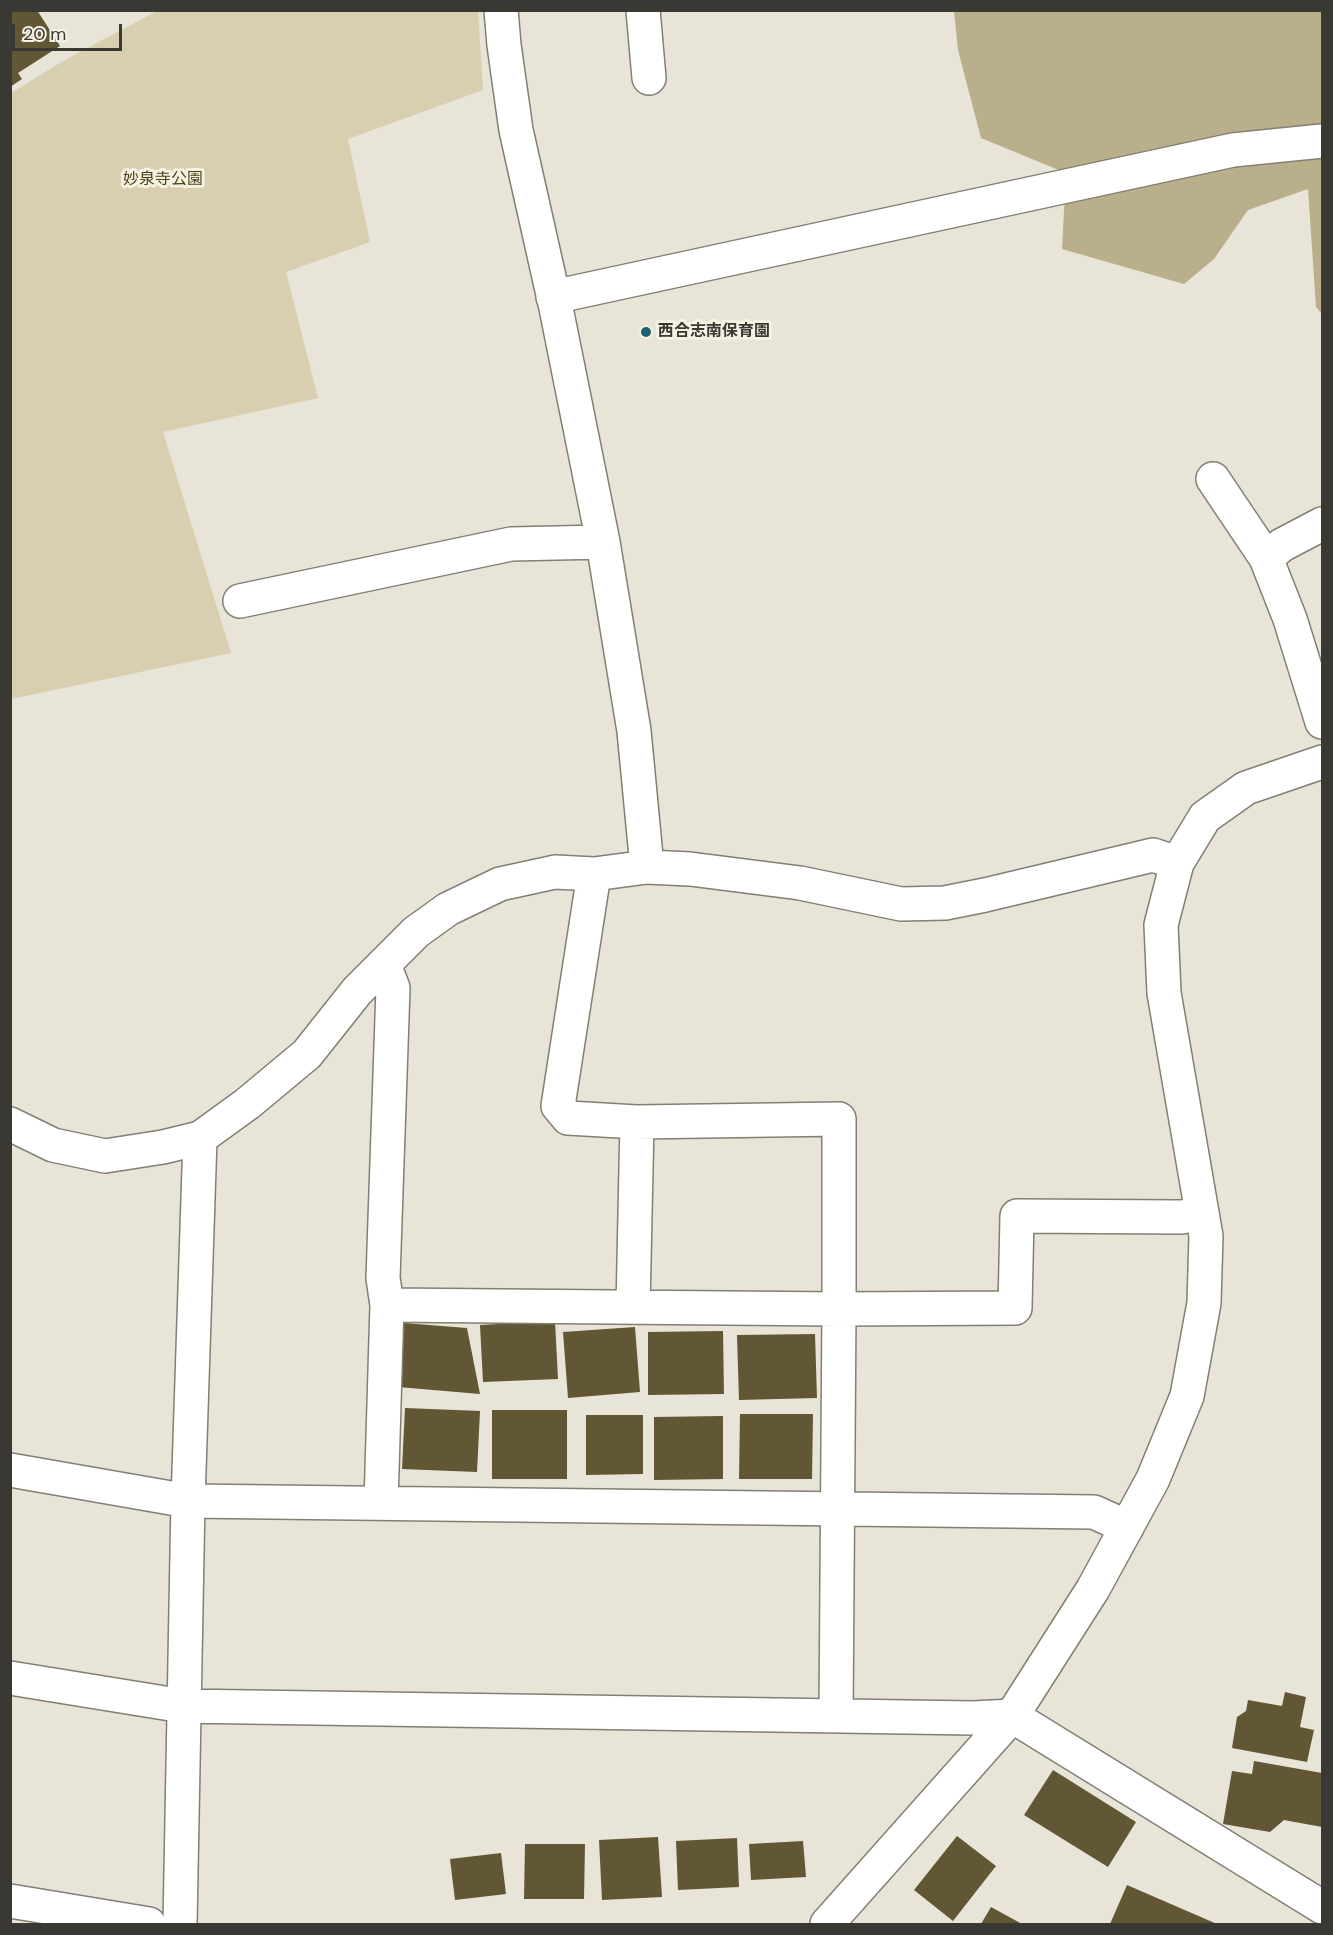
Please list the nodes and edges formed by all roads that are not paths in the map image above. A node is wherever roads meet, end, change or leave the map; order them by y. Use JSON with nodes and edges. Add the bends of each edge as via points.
{"nodes":[{"id":1,"x":501,"y":10,"type":"edge"},
{"id":2,"x":643,"y":10,"type":"edge"},
{"id":3,"x":649,"y":78,"type":"dead end"},
{"id":4,"x":1323,"y":141,"type":"edge"},
{"id":5,"x":553,"y":297,"type":"junction"},
{"id":6,"x":1213,"y":479,"type":"dead end"},
{"id":7,"x":1323,"y":524,"type":"edge"},
{"id":8,"x":603,"y":542,"type":"junction"},
{"id":9,"x":1266,"y":558,"type":"junction"},
{"id":10,"x":240,"y":601,"type":"dead end"},
{"id":11,"x":1323,"y":722,"type":"edge"},
{"id":12,"x":1323,"y":762,"type":"edge"},
{"id":13,"x":1177,"y":863,"type":"junction"},
{"id":14,"x":647,"y":867,"type":"junction"},
{"id":15,"x":594,"y":874,"type":"junction"},
{"id":16,"x":384,"y":964,"type":"junction"},
{"id":17,"x":637,"y":1122,"type":"junction"},
{"id":18,"x":10,"y":1124,"type":"edge"},
{"id":19,"x":200,"y":1138,"type":"junction"},
{"id":20,"x":1202,"y":1214,"type":"junction"},
{"id":21,"x":387,"y":1305,"type":"junction"},
{"id":22,"x":633,"y":1307,"type":"junction"},
{"id":23,"x":839,"y":1309,"type":"junction"},
{"id":24,"x":10,"y":1470,"type":"edge"},
{"id":25,"x":188,"y":1501,"type":"junction"},
{"id":26,"x":381,"y":1503,"type":"junction"},
{"id":27,"x":838,"y":1509,"type":"junction"},
{"id":28,"x":1127,"y":1527,"type":"junction"},
{"id":29,"x":10,"y":1678,"type":"edge"},
{"id":30,"x":183,"y":1706,"type":"junction"},
{"id":31,"x":836,"y":1715,"type":"junction"},
{"id":32,"x":1012,"y":1716,"type":"junction"},
{"id":33,"x":10,"y":1901,"type":"edge"},
{"id":34,"x":1323,"y":1907,"type":"edge"},
{"id":35,"x":149,"y":1924,"type":"edge"},
{"id":36,"x":180,"y":1924,"type":"edge"},
{"id":37,"x":827,"y":1924,"type":"edge"}],
"edges":[{"from":1,"to":5,"type":"street","via":[[516,130]]},
{"from":2,"to":3,"type":"street"},
{"from":4,"to":5,"type":"street","via":[[1233,150]]},
{"from":5,"to":8,"type":"street"},
{"from":6,"to":9,"type":"street"},
{"from":7,"to":9,"type":"street"},
{"from":8,"to":10,"type":"street","via":[[511,544]]},
{"from":8,"to":14,"type":"street","via":[[634,731]]},
{"from":9,"to":11,"type":"street"},
{"from":12,"to":13,"type":"street","via":[[1246,788],[1205,817]]},
{"from":13,"to":14,"type":"street","via":[[1153,855],[945,903],[901,904],[800,883]]},
{"from":13,"to":20,"type":"street","via":[[1161,925],[1164,993]]},
{"from":14,"to":15,"type":"street"},
{"from":15,"to":16,"type":"street","via":[[555,872],[500,884],[448,909],[416,932]]},
{"from":15,"to":17,"type":"street","via":[[558,1106],[568,1118]]},
{"from":16,"to":19,"type":"street","via":[[307,1054]]},
{"from":16,"to":21,"type":"street","via":[[393,988],[383,1278]]},
{"from":17,"to":22,"type":"street"},
{"from":17,"to":23,"type":"street","via":[[839,1119]]},
{"from":18,"to":19,"type":"street","via":[[53,1145],[105,1156]]},
{"from":19,"to":25,"type":"street"},
{"from":20,"to":23,"type":"street","via":[[1017,1216],[1015,1308]]},
{"from":20,"to":28,"type":"street","via":[[1206,1236],[1204,1303],[1187,1396],[1153,1479]]},
{"from":21,"to":22,"type":"street"},
{"from":21,"to":26,"type":"street"},
{"from":22,"to":23,"type":"street"},
{"from":23,"to":27,"type":"street"},
{"from":24,"to":25,"type":"street"},
{"from":25,"to":26,"type":"street"},
{"from":25,"to":30,"type":"street"},
{"from":26,"to":27,"type":"street"},
{"from":27,"to":28,"type":"street","via":[[1094,1512]]},
{"from":27,"to":31,"type":"street"},
{"from":28,"to":32,"type":"street"},
{"from":29,"to":30,"type":"street"},
{"from":30,"to":31,"type":"street"},
{"from":30,"to":36,"type":"street"},
{"from":31,"to":32,"type":"street"},
{"from":32,"to":34,"type":"street"},
{"from":32,"to":37,"type":"street"},
{"from":33,"to":35,"type":"street"}]}
